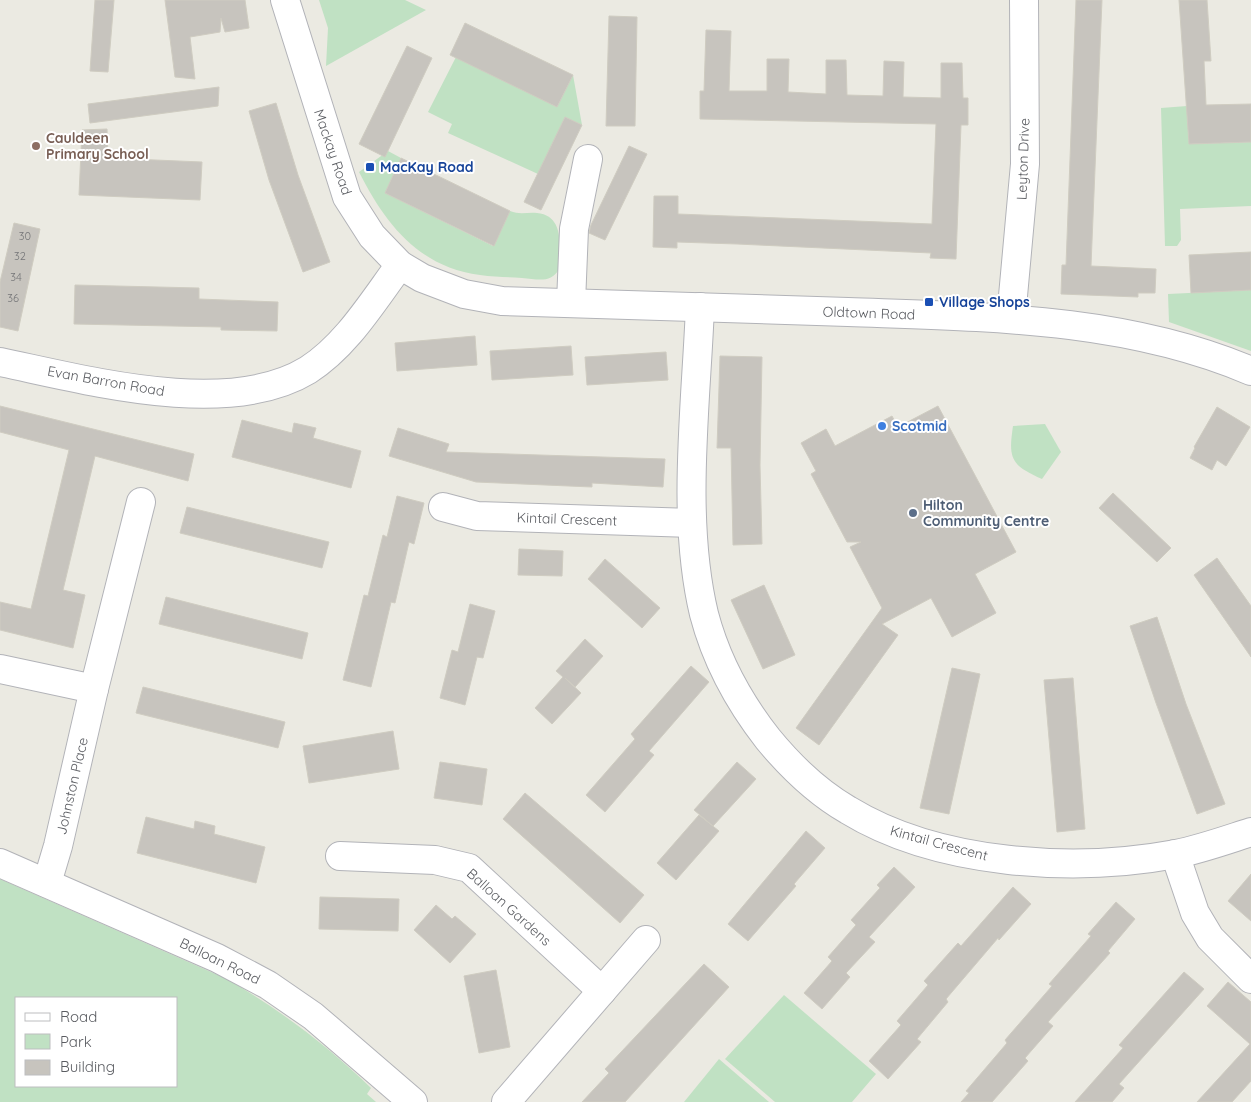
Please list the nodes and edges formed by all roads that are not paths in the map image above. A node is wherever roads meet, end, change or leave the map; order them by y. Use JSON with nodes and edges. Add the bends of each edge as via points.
{"nodes":[{"id":1,"x":285,"y":0,"type":"edge"},
{"id":2,"x":1024,"y":0,"type":"edge"},
{"id":3,"x":588,"y":159,"type":"dead end"},
{"id":4,"x":411,"y":272,"type":"junction"},
{"id":5,"x":571,"y":303,"type":"junction"},
{"id":6,"x":700,"y":307,"type":"junction"},
{"id":7,"x":1011,"y":318,"type":"junction"},
{"id":8,"x":0,"y":362,"type":"edge"},
{"id":9,"x":1251,"y":371,"type":"edge"},
{"id":10,"x":141,"y":502,"type":"dead end"},
{"id":11,"x":443,"y":507,"type":"dead end"},
{"id":12,"x":692,"y":523,"type":"junction"},
{"id":13,"x":0,"y":669,"type":"edge"},
{"id":14,"x":94,"y":689,"type":"junction"},
{"id":15,"x":1251,"y":832,"type":"edge"},
{"id":16,"x":1176,"y":854,"type":"junction"},
{"id":17,"x":340,"y":856,"type":"dead end"},
{"id":18,"x":0,"y":863,"type":"edge"},
{"id":19,"x":47,"y":883,"type":"junction"},
{"id":20,"x":646,"y":940,"type":"dead end"},
{"id":21,"x":1251,"y":979,"type":"edge"},
{"id":22,"x":602,"y":991,"type":"junction"},
{"id":23,"x":413,"y":1102,"type":"edge"},
{"id":24,"x":506,"y":1102,"type":"edge"}],
"edges":[{"from":1,"to":4,"type":"street","name":"Mackay Road","via":[[347,197],[372,236]]},
{"from":2,"to":7,"type":"street","name":"Leyton Drive","via":[[1025,164]]},
{"from":3,"to":5,"type":"street","via":[[574,229]]},
{"from":4,"to":5,"type":"street","name":"Oldtown Road","via":[[464,294],[502,301]]},
{"from":4,"to":8,"type":"street","name":"Evan Barron Road","via":[[327,355],[307,370],[274,386],[220,394],[158,392]]},
{"from":5,"to":6,"type":"street","name":"Oldtown Road"},
{"from":6,"to":7,"type":"street","name":"Oldtown Road"},
{"from":6,"to":12,"type":"street","name":"Kintail Crescent"},
{"from":7,"to":9,"type":"street","name":"Oldtown Road","via":[[1173,343]]},
{"from":10,"to":14,"type":"street","name":"Johnston Place"},
{"from":11,"to":12,"type":"street","name":"Kintail Crescent","via":[[477,516]]},
{"from":12,"to":16,"type":"street","name":"Kintail Crescent","via":[[705,616],[724,672],[749,714],[783,757],[815,787],[848,810],[891,832],[994,859],[1041,863]]},
{"from":13,"to":14,"type":"street"},
{"from":14,"to":19,"type":"street","name":"Johnston Place"},
{"from":15,"to":16,"type":"street","name":"Kintail Crescent"},
{"from":16,"to":21,"type":"street","via":[[1195,913],[1210,938]]},
{"from":17,"to":22,"type":"street","name":"Balloan Gardens","via":[[435,860],[469,868]]},
{"from":18,"to":19,"type":"street","name":"Balloan Road"},
{"from":19,"to":23,"type":"street","name":"Balloan Road","via":[[268,984],[313,1016]]},
{"from":20,"to":22,"type":"street"},
{"from":22,"to":24,"type":"street"}]}
